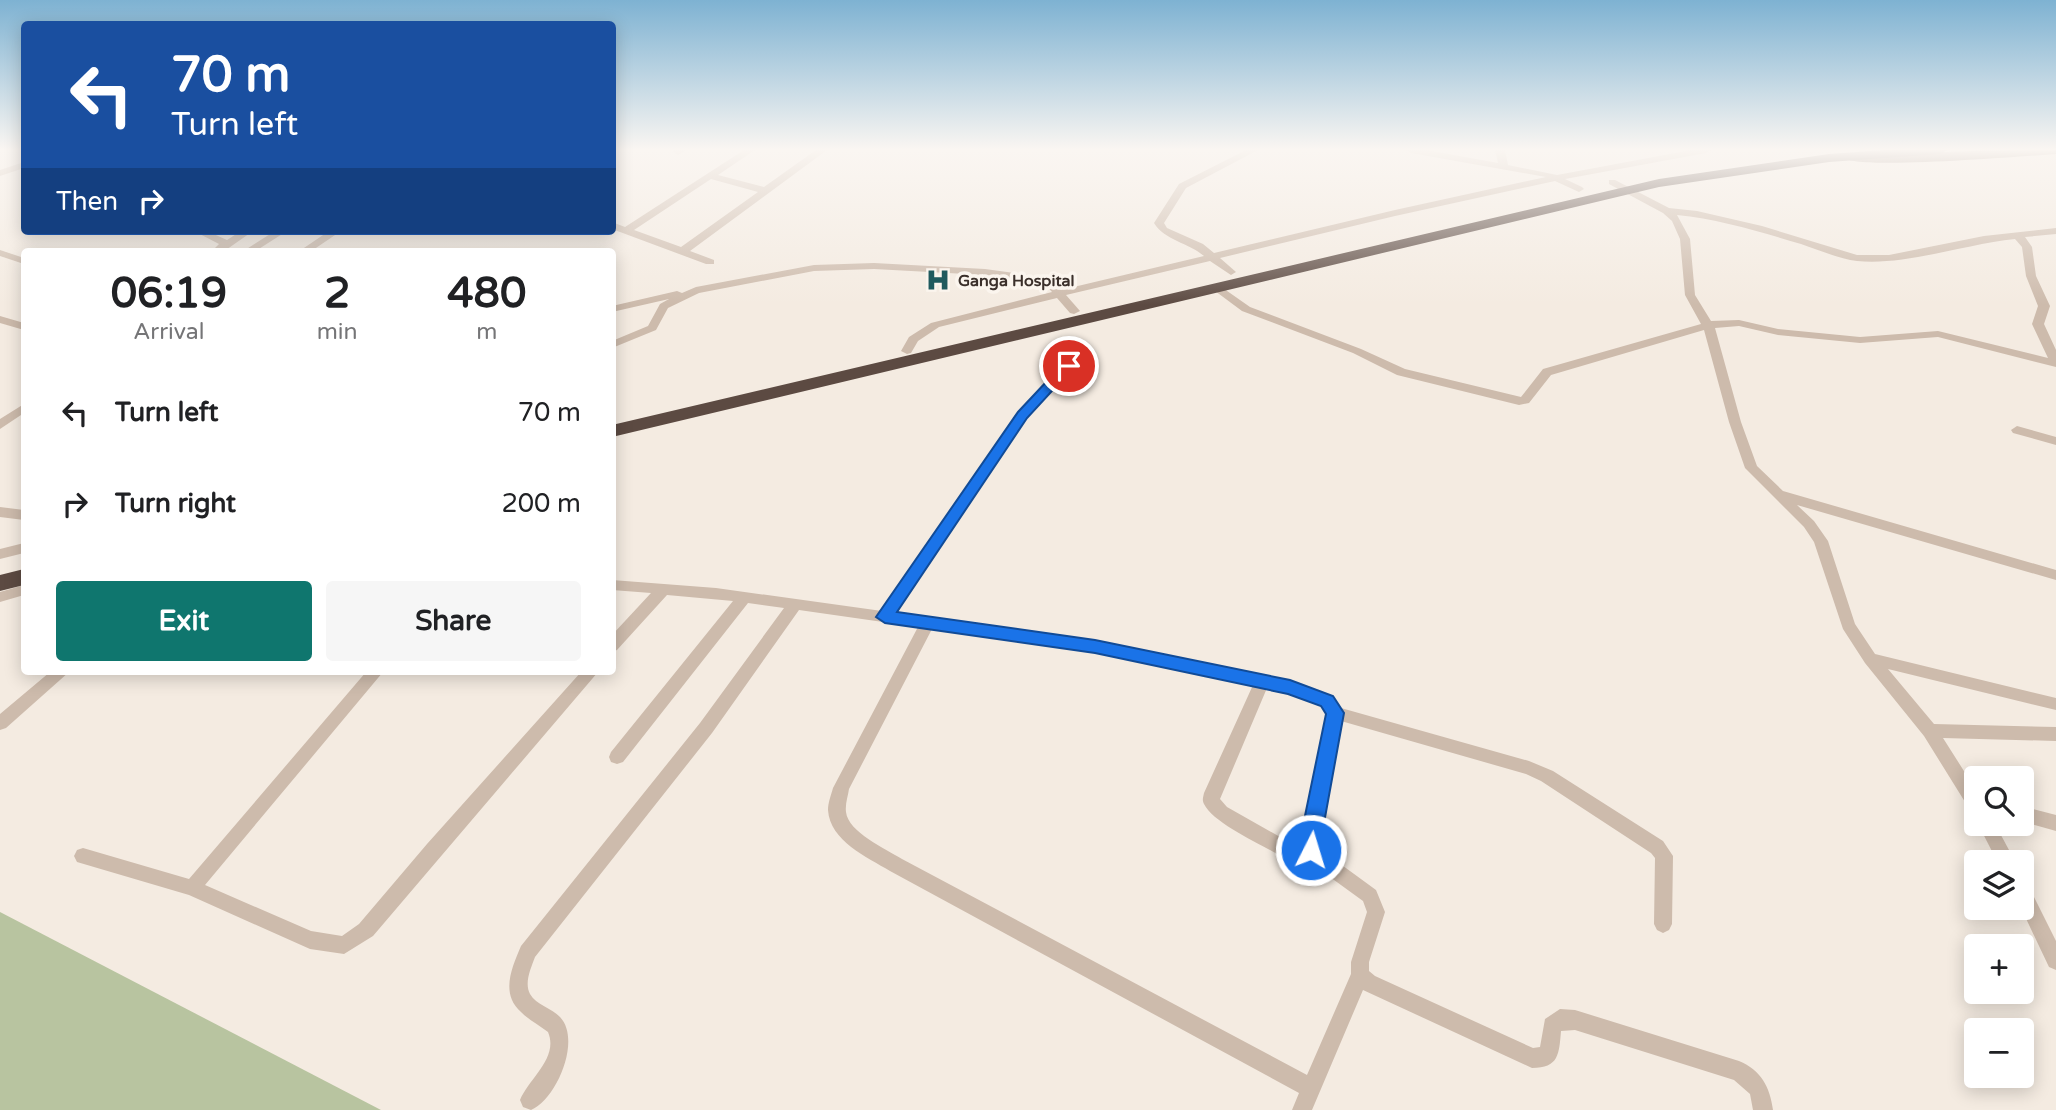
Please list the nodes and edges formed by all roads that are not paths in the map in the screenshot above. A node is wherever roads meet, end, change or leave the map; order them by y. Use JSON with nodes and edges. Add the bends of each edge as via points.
{"nodes":[{"id":1,"x":670,"y":202,"type":"edge"},
{"id":2,"x":751,"y":202,"type":"edge"},
{"id":3,"x":1172,"y":202,"type":"edge"},
{"id":4,"x":1450,"y":202,"type":"edge"},
{"id":5,"x":1525,"y":202,"type":"edge"},
{"id":6,"x":1578,"y":202,"type":"edge"},
{"id":7,"x":1650,"y":202,"type":"edge"},
{"id":8,"x":1667,"y":211,"type":"junction"},
{"id":9,"x":616,"y":226,"type":"edge"},
{"id":10,"x":626,"y":230,"type":"junction"},
{"id":11,"x":2056,"y":231,"type":"edge"},
{"id":12,"x":208,"y":235,"type":"edge"},
{"id":13,"x":242,"y":235,"type":"edge"},
{"id":14,"x":275,"y":235,"type":"edge"},
{"id":15,"x":330,"y":235,"type":"edge"},
{"id":16,"x":2018,"y":235,"type":"junction"},
{"id":17,"x":227,"y":244,"type":"junction"},
{"id":18,"x":221,"y":248,"type":"edge"},
{"id":19,"x":254,"y":248,"type":"edge"},
{"id":20,"x":309,"y":248,"type":"edge"},
{"id":21,"x":684,"y":250,"type":"junction"},
{"id":22,"x":0,"y":253,"type":"edge"},
{"id":23,"x":1212,"y":257,"type":"junction"},
{"id":24,"x":21,"y":260,"type":"edge"},
{"id":25,"x":710,"y":262,"type":"dead end"},
{"id":26,"x":1231,"y":272,"type":"junction"},
{"id":27,"x":1216,"y":288,"type":"junction"},
{"id":28,"x":696,"y":290,"type":"junction"},
{"id":29,"x":1058,"y":294,"type":"junction"},
{"id":30,"x":616,"y":308,"type":"edge"},
{"id":31,"x":1074,"y":311,"type":"junction"},
{"id":32,"x":0,"y":319,"type":"edge"},
{"id":33,"x":1708,"y":325,"type":"junction"},
{"id":34,"x":21,"y":326,"type":"edge"},
{"id":35,"x":616,"y":343,"type":"edge"},
{"id":36,"x":907,"y":351,"type":"junction"},
{"id":37,"x":2056,"y":363,"type":"edge"},
{"id":38,"x":1069,"y":366,"type":"dead end"},
{"id":39,"x":21,"y":410,"type":"edge"},
{"id":40,"x":616,"y":421,"type":"edge"},
{"id":41,"x":0,"y":425,"type":"edge"},
{"id":42,"x":616,"y":430,"type":"edge"},
{"id":43,"x":2017,"y":430,"type":"dead end"},
{"id":44,"x":2056,"y":441,"type":"edge"},
{"id":45,"x":1776,"y":494,"type":"junction"},
{"id":46,"x":0,"y":512,"type":"edge"},
{"id":47,"x":21,"y":515,"type":"edge"},
{"id":48,"x":21,"y":549,"type":"edge"},
{"id":49,"x":0,"y":554,"type":"edge"},
{"id":50,"x":21,"y":565,"type":"edge"},
{"id":51,"x":0,"y":570,"type":"edge"},
{"id":52,"x":2056,"y":575,"type":"edge"},
{"id":53,"x":21,"y":578,"type":"edge"},
{"id":54,"x":0,"y":583,"type":"edge"},
{"id":55,"x":616,"y":585,"type":"edge"},
{"id":56,"x":663,"y":589,"type":"junction"},
{"id":57,"x":21,"y":591,"type":"edge"},
{"id":58,"x":0,"y":597,"type":"edge"},
{"id":59,"x":744,"y":597,"type":"junction"},
{"id":60,"x":795,"y":604,"type":"junction"},
{"id":61,"x":885,"y":617,"type":"junction"},
{"id":62,"x":928,"y":623,"type":"junction"},
{"id":63,"x":616,"y":642,"type":"edge"},
{"id":64,"x":1870,"y":659,"type":"junction"},
{"id":65,"x":57,"y":675,"type":"edge"},
{"id":66,"x":372,"y":675,"type":"edge"},
{"id":67,"x":587,"y":675,"type":"edge"},
{"id":68,"x":1262,"y":682,"type":"junction"},
{"id":69,"x":2056,"y":704,"type":"edge"},
{"id":70,"x":1335,"y":713,"type":"junction"},
{"id":71,"x":0,"y":723,"type":"edge"},
{"id":72,"x":1930,"y":731,"type":"junction"},
{"id":73,"x":2056,"y":734,"type":"edge"},
{"id":74,"x":617,"y":757,"type":"dead end"},
{"id":75,"x":1964,"y":784,"type":"edge"},
{"id":76,"x":2034,"y":817,"type":"edge"},
{"id":77,"x":2056,"y":823,"type":"edge"},
{"id":78,"x":1311,"y":850,"type":"junction"},
{"id":79,"x":83,"y":856,"type":"dead end"},
{"id":80,"x":192,"y":888,"type":"junction"},
{"id":81,"x":2034,"y":916,"type":"edge"},
{"id":82,"x":1663,"y":924,"type":"dead end"},
{"id":83,"x":2056,"y":961,"type":"edge"},
{"id":84,"x":1360,"y":974,"type":"junction"},
{"id":85,"x":1311,"y":1088,"type":"junction"},
{"id":86,"x":530,"y":1100,"type":"dead end"},
{"id":87,"x":1302,"y":1110,"type":"edge"},
{"id":88,"x":1763,"y":1110,"type":"edge"}],
"edges":[{"from":1,"to":10,"type":"street"},
{"from":2,"to":21,"type":"street"},
{"from":3,"to":23,"type":"street","via":[[1159,223],[1163,230]]},
{"from":4,"to":23,"type":"street"},
{"from":5,"to":26,"type":"highway"},
{"from":6,"to":27,"type":"highway"},
{"from":7,"to":8,"type":"street"},
{"from":8,"to":16,"type":"street","via":[[1758,228],[1856,258],[1889,258]]},
{"from":8,"to":33,"type":"street","via":[[1685,239],[1690,295]]},
{"from":9,"to":10,"type":"street"},
{"from":10,"to":21,"type":"street"},
{"from":11,"to":16,"type":"street"},
{"from":12,"to":17,"type":"street"},
{"from":13,"to":17,"type":"street"},
{"from":14,"to":19,"type":"street"},
{"from":15,"to":20,"type":"street"},
{"from":16,"to":37,"type":"street","via":[[2027,247],[2031,276],[2044,306],[2038,324]]},
{"from":17,"to":18,"type":"street"},
{"from":21,"to":25,"type":"street"},
{"from":22,"to":24,"type":"street"},
{"from":23,"to":26,"type":"street"},
{"from":23,"to":29,"type":"street"},
{"from":26,"to":31,"type":"highway"},
{"from":27,"to":33,"type":"street","via":[[1246,309],[1401,372],[1519,401],[1525,400],[1547,372]]},
{"from":27,"to":42,"type":"highway"},
{"from":28,"to":29,"type":"street","via":[[814,268],[874,265],[1046,280]]},
{"from":28,"to":30,"type":"street"},
{"from":28,"to":35,"type":"street","via":[[664,306],[652,328]]},
{"from":29,"to":31,"type":"street"},
{"from":29,"to":36,"type":"street","via":[[935,325],[914,339]]},
{"from":31,"to":36,"type":"highway"},
{"from":32,"to":34,"type":"street"},
{"from":33,"to":37,"type":"street","via":[[1739,323],[1860,340],[1938,334]]},
{"from":33,"to":45,"type":"street","via":[[1751,468]]},
{"from":36,"to":40,"type":"highway"},
{"from":38,"to":61,"type":"street","via":[[1023,415]]},
{"from":39,"to":41,"type":"street"},
{"from":43,"to":44,"type":"street"},
{"from":45,"to":52,"type":"street"},
{"from":45,"to":64,"type":"street","via":[[1821,541],[1843,615]]},
{"from":46,"to":47,"type":"street"},
{"from":48,"to":49,"type":"street"},
{"from":50,"to":51,"type":"highway"},
{"from":53,"to":54,"type":"highway"},
{"from":55,"to":56,"type":"street"},
{"from":56,"to":59,"type":"street"},
{"from":56,"to":63,"type":"street"},
{"from":57,"to":58,"type":"street"},
{"from":59,"to":60,"type":"street"},
{"from":59,"to":74,"type":"street"},
{"from":60,"to":61,"type":"street"},
{"from":60,"to":86,"type":"street","via":[[706,727],[528,953],[517,974],[517,992],[525,1005],[549,1018],[560,1035],[560,1051],[552,1070]]},
{"from":61,"to":62,"type":"street"},
{"from":62,"to":68,"type":"street","via":[[1095,646]]},
{"from":62,"to":85,"type":"street","via":[[841,789],[837,811],[841,824],[896,865]]},
{"from":64,"to":69,"type":"street"},
{"from":64,"to":72,"type":"street"},
{"from":65,"to":71,"type":"street"},
{"from":66,"to":80,"type":"street"},
{"from":67,"to":80,"type":"street","via":[[366,930],[344,945],[310,940]]},
{"from":68,"to":70,"type":"street","via":[[1327,701]]},
{"from":68,"to":78,"type":"street","via":[[1211,801],[1221,812],[1287,850]]},
{"from":70,"to":78,"type":"street"},
{"from":70,"to":82,"type":"street","via":[[1530,768],[1558,783],[1664,856]]},
{"from":72,"to":73,"type":"street"},
{"from":72,"to":75,"type":"street"},
{"from":76,"to":77,"type":"street"},
{"from":78,"to":84,"type":"street","via":[[1375,904]]},
{"from":79,"to":80,"type":"street"},
{"from":81,"to":83,"type":"street"},
{"from":84,"to":85,"type":"street"},
{"from":84,"to":88,"type":"street","via":[[1368,983],[1532,1058],[1544,1058],[1549,1052],[1552,1026],[1560,1019],[1739,1071],[1761,1091]]},
{"from":85,"to":87,"type":"street"}]}
